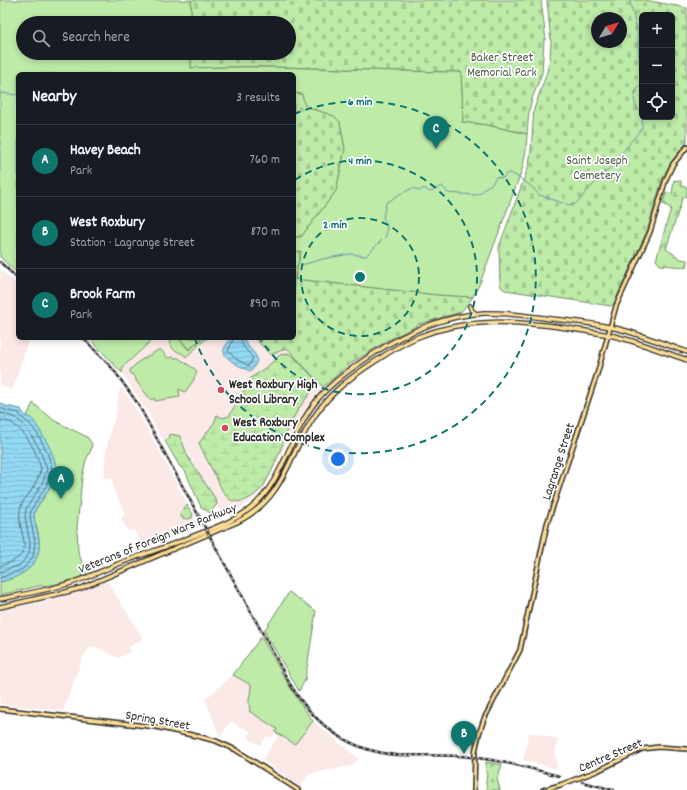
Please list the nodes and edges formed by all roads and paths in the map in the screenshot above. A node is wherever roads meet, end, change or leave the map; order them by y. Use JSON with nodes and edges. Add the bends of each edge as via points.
{"nodes":[{"id":1,"x":687,"y":147,"type":"edge"},
{"id":2,"x":470,"y":306,"type":"dead end"},
{"id":3,"x":477,"y":314,"type":"junction"},
{"id":4,"x":610,"y":327,"type":"junction"},
{"id":5,"x":608,"y":335,"type":"junction"},
{"id":6,"x":687,"y":352,"type":"edge"},
{"id":7,"x":687,"y":360,"type":"edge"},
{"id":8,"x":292,"y":442,"type":"junction"},
{"id":9,"x":299,"y":445,"type":"junction"},
{"id":10,"x":0,"y":600,"type":"edge"},
{"id":11,"x":0,"y":607,"type":"edge"},
{"id":12,"x":0,"y":709,"type":"edge"},
{"id":13,"x":687,"y":748,"type":"edge"},
{"id":14,"x":298,"y":790,"type":"edge"},
{"id":15,"x":474,"y":790,"type":"edge"},
{"id":16,"x":543,"y":790,"type":"edge"}],
"edges":[{"from":1,"to":4,"type":"main road","name":"Lagrange Street","via":[[673,164],[666,179],[650,230],[616,306]]},
{"from":2,"to":3,"type":"highway"},
{"from":3,"to":4,"type":"highway","name":"Veterans of Foreign Wars Parkway","via":[[532,316]]},
{"from":3,"to":8,"type":"highway","name":"Veterans of Foreign Wars Parkway","via":[[443,321],[414,331],[386,345],[349,370],[329,386],[315,403]]},
{"from":4,"to":5,"type":"main road","name":"Lagrange Street"},
{"from":4,"to":6,"type":"highway","name":"Veterans of Foreign Wars Parkway"},
{"from":5,"to":7,"type":"highway","name":"Veterans of Foreign Wars Parkway"},
{"from":5,"to":9,"type":"highway","name":"Veterans of Foreign Wars Parkway","via":[[498,321],[470,323],[424,335],[392,350],[345,382],[320,408]]},
{"from":5,"to":15,"type":"main road","name":"Lagrange Street","via":[[547,524],[520,650],[484,719],[479,734],[474,752]]},
{"from":8,"to":9,"type":"highway"},
{"from":8,"to":10,"type":"highway","name":"Veterans of Foreign Wars Parkway","via":[[269,488],[252,506],[235,518],[76,581]]},
{"from":9,"to":11,"type":"highway","name":"Veterans of Foreign Wars Parkway","via":[[275,492],[257,510],[242,519],[81,588]]},
{"from":12,"to":14,"type":"main road","name":"Spring Street","via":[[156,727],[191,734],[236,750]]},
{"from":13,"to":16,"type":"main road","name":"Centre Street","via":[[642,749],[597,771]]}]}
